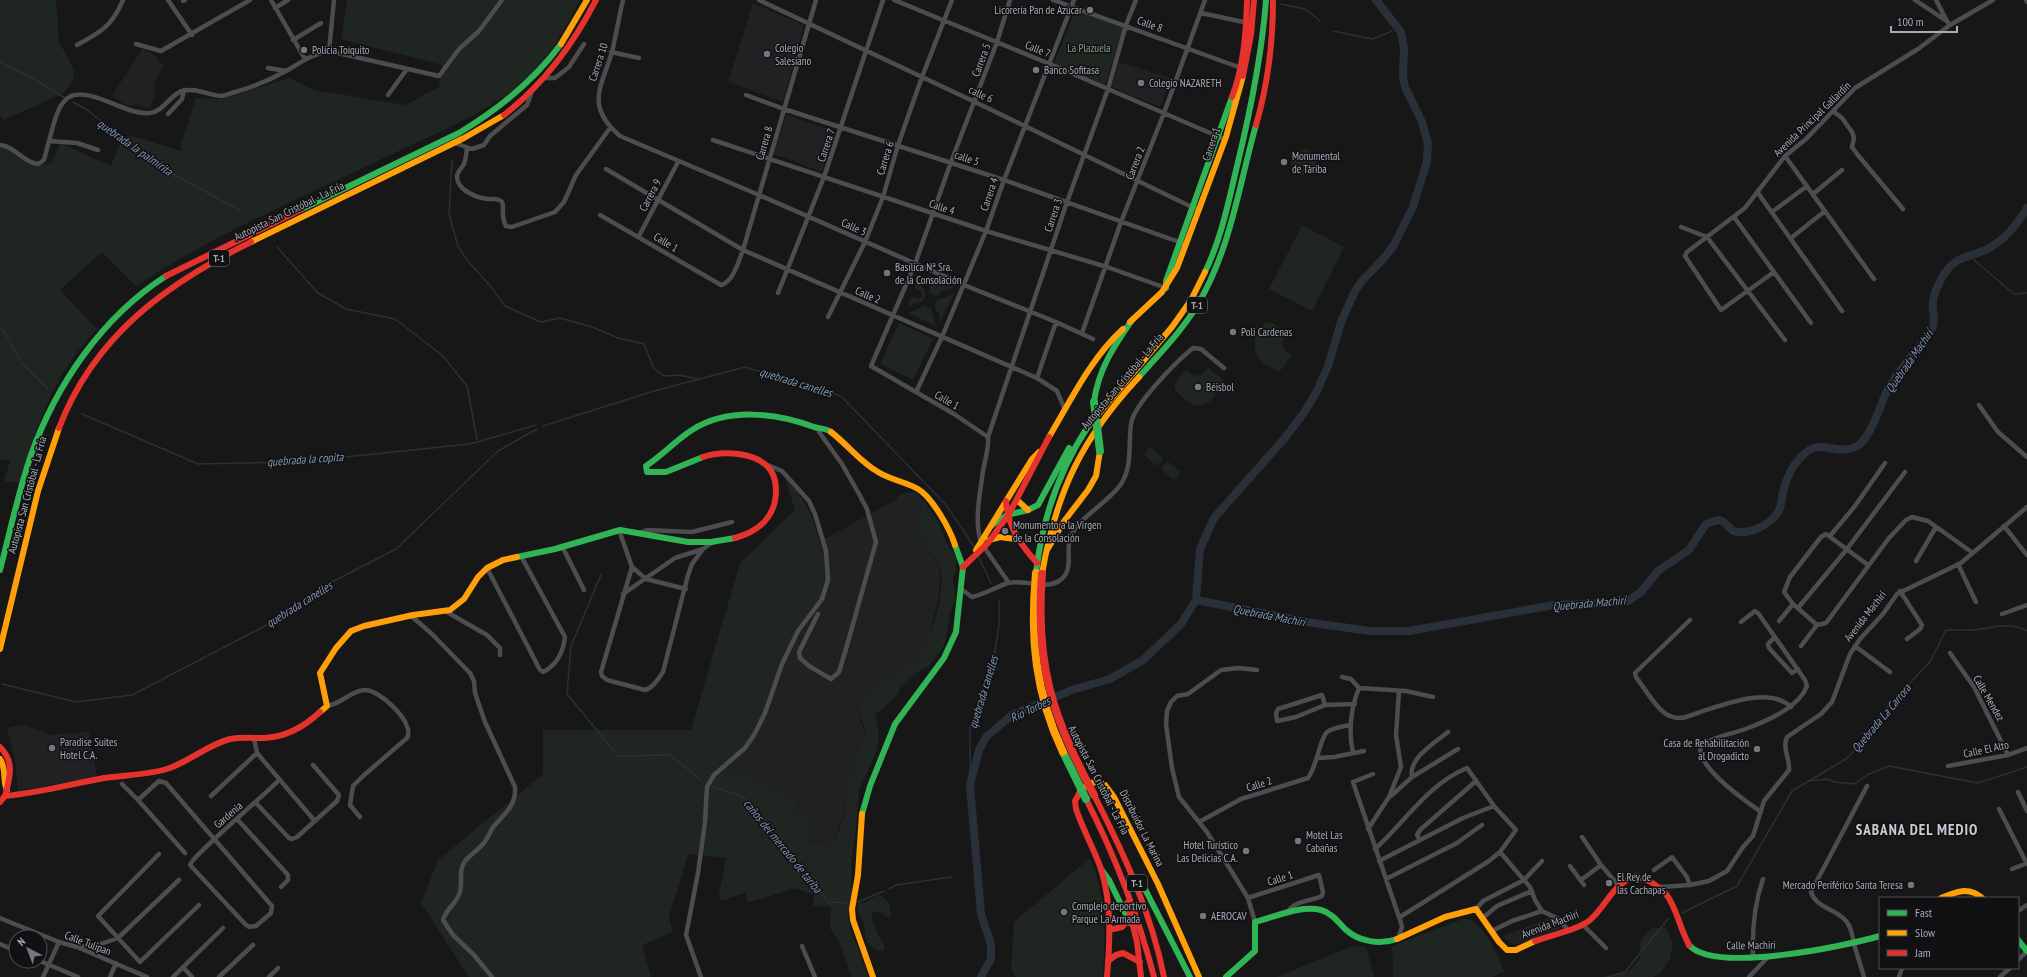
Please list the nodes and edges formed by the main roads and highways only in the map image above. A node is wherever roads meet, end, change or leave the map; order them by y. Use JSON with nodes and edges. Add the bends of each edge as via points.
{"nodes":[{"id":1,"x":587,"y":0,"type":"edge"},
{"id":2,"x":596,"y":0,"type":"edge"},
{"id":3,"x":1247,"y":0,"type":"edge"},
{"id":4,"x":1254,"y":0,"type":"edge"},
{"id":5,"x":1266,"y":0,"type":"edge"},
{"id":6,"x":1273,"y":0,"type":"edge"},
{"id":7,"x":1249,"y":24,"type":"junction"},
{"id":8,"x":1132,"y":320,"type":"junction"},
{"id":9,"x":1115,"y":392,"type":"junction"},
{"id":10,"x":1040,"y":451,"type":"junction"},
{"id":11,"x":1017,"y":500,"type":"junction"},
{"id":12,"x":1006,"y":501,"type":"junction"},
{"id":13,"x":1028,"y":510,"type":"junction"},
{"id":14,"x":1007,"y":515,"type":"junction"},
{"id":15,"x":992,"y":525,"type":"junction"},
{"id":16,"x":1015,"y":539,"type":"junction"},
{"id":17,"x":983,"y":545,"type":"junction"},
{"id":18,"x":1044,"y":556,"type":"junction"},
{"id":19,"x":2,"y":560,"type":"edge"},
{"id":20,"x":1037,"y":563,"type":"junction"},
{"id":21,"x":963,"y":564,"type":"junction"},
{"id":22,"x":0,"y":570,"type":"edge"},
{"id":23,"x":1039,"y":574,"type":"junction"},
{"id":24,"x":0,"y":649,"type":"edge"},
{"id":25,"x":0,"y":747,"type":"edge"},
{"id":26,"x":0,"y":759,"type":"edge"},
{"id":27,"x":4,"y":796,"type":"edge"},
{"id":28,"x":1118,"y":866,"type":"junction"},
{"id":29,"x":1101,"y":869,"type":"junction"},
{"id":30,"x":1135,"y":879,"type":"junction"},
{"id":31,"x":1662,"y":887,"type":"joint"},
{"id":32,"x":1944,"y":897,"type":"edge"},
{"id":33,"x":1981,"y":897,"type":"edge"},
{"id":34,"x":1130,"y":919,"type":"junction"},
{"id":35,"x":1109,"y":930,"type":"junction"},
{"id":36,"x":1879,"y":936,"type":"edge"},
{"id":37,"x":2019,"y":941,"type":"edge"},
{"id":38,"x":2027,"y":951,"type":"edge"},
{"id":39,"x":1108,"y":961,"type":"junction"},
{"id":40,"x":1140,"y":962,"type":"junction"},
{"id":41,"x":873,"y":977,"type":"edge"},
{"id":42,"x":1107,"y":977,"type":"edge"},
{"id":43,"x":1141,"y":977,"type":"edge"},
{"id":44,"x":1154,"y":977,"type":"edge"},
{"id":45,"x":1164,"y":977,"type":"edge"},
{"id":46,"x":1190,"y":977,"type":"edge"},
{"id":47,"x":1199,"y":977,"type":"edge"},
{"id":48,"x":1226,"y":977,"type":"edge"}],
"edges":[{"from":1,"to":19,"type":"main road","name":"Autopista San Cristóbal - La Fría","number":"T-1","via":[[550,61],[522,90],[486,117],[459,133],[176,270],[140,295],[120,313],[104,329],[77,366],[45,420],[31,456]]},
{"from":2,"to":24,"type":"main road","name":"Autopista San Cristóbal - La Fría","number":"T-1","via":[[572,44],[545,78],[496,120],[455,143],[234,249],[192,272],[156,296],[123,328],[97,357],[76,389],[55,433]]},
{"from":3,"to":7,"type":"main road","name":"Carrera 1"},
{"from":4,"to":7,"type":"main road","name":"Carrera 1"},
{"from":5,"to":9,"type":"main road","name":"Autopista San Cristóbal - La Fría","number":"T-1","via":[[1256,86],[1220,234],[1208,267],[1191,301],[1176,322]]},
{"from":6,"to":18,"type":"main road","name":"Autopista San Cristóbal - La Fría","number":"T-1","via":[[1271,46],[1263,100],[1228,238],[1215,273],[1182,326],[1098,425],[1076,459],[1054,511]]},
{"from":7,"to":8,"type":"main road","name":"Carrera 1","via":[[1243,69],[1183,244],[1166,281],[1166,288]]},
{"from":8,"to":10,"type":"main road","via":[[1104,349]]},
{"from":8,"to":18,"type":"main road","bridge":true,"via":[[1105,360],[1099,374],[1094,402],[1100,451],[1096,476],[1065,520]]},
{"from":9,"to":13,"type":"main road","via":[[1084,425],[1038,505]]},
{"from":9,"to":20,"type":"main road","name":"Autopista San Cristóbal - La Fría","number":"T-1","via":[[1081,438],[1060,478],[1048,506]]},
{"from":10,"to":11,"type":"main road"},
{"from":10,"to":12,"type":"main road","via":[[1032,459]]},
{"from":11,"to":13,"type":"main road"},
{"from":11,"to":14,"type":"main road"},
{"from":12,"to":14,"type":"main road"},
{"from":12,"to":15,"type":"main road"},
{"from":13,"to":14,"type":"main road"},
{"from":14,"to":15,"type":"main road"},
{"from":14,"to":16,"type":"main road"},
{"from":14,"to":17,"type":"main road"},
{"from":15,"to":17,"type":"main road"},
{"from":16,"to":17,"type":"main road","via":[[1000,537]]},
{"from":16,"to":20,"type":"main road"},
{"from":17,"to":21,"type":"main road"},
{"from":18,"to":23,"type":"main road","name":"Autopista San Cristóbal - La Fría","number":"T-1"},
{"from":19,"to":22,"type":"main road","name":"Autopista San Cristóbal - La Fría","number":"T-1"},
{"from":20,"to":23,"type":"main road","name":"Autopista San Cristóbal - La Fría","number":"T-1"},
{"from":21,"to":27,"type":"main road","via":[[946,526],[925,493],[914,485],[879,473],[850,451],[835,435],[823,428],[770,415],[727,416],[692,430],[663,455],[649,463],[645,470],[653,474],[664,473],[724,452],[762,462],[772,475],[776,500],[767,520],[747,535],[728,541],[713,542],[668,540],[630,530],[619,530],[600,534],[563,548],[501,562],[487,568],[453,609],[369,624],[349,633],[328,658],[320,673],[327,706],[305,725],[289,734],[273,738],[229,740],[163,771],[99,779],[27,794]]},
{"from":21,"to":41,"type":"main road","via":[[958,619],[952,643],[895,724],[866,798],[852,909],[853,920]]},
{"from":23,"to":28,"type":"main road","name":"Autopista San Cristóbal - La Fría","number":"T-1","bridge":true,"via":[[1032,622],[1039,688],[1059,746]]},
{"from":23,"to":30,"type":"main road","name":"Autopista San Cristóbal - La Fría","number":"T-1","bridge":true,"via":[[1040,633],[1046,683],[1056,718],[1127,858]]},
{"from":25,"to":27,"type":"main road","via":[[10,757],[12,770]]},
{"from":26,"to":27,"type":"main road","via":[[4,766]]},
{"from":28,"to":34,"type":"main road","name":"Autopista San Cristóbal - La Fría","number":"T-1","via":[[1118,876]]},
{"from":28,"to":44,"type":"main road","via":[[1132,901]]},
{"from":29,"to":34,"type":"main road"},
{"from":29,"to":35,"type":"main road","name":"Distribuidor La Marina"},
{"from":29,"to":47,"type":"main road","name":"Distribuidor La Marina","via":[[1077,813],[1075,800],[1081,789],[1094,782],[1105,785],[1118,804],[1158,884]]},
{"from":30,"to":45,"type":"main road","name":"Autopista San Cristóbal - La Fría","number":"T-1","via":[[1152,928]]},
{"from":30,"to":46,"type":"main road","via":[[1146,891]]},
{"from":31,"to":36,"type":"main road","name":"Calle Machiri","via":[[1674,907],[1690,947],[1696,953],[1719,956],[1769,956],[1854,944]]},
{"from":31,"to":48,"type":"main road","name":"Avenida Machirí","via":[[1636,876],[1627,879],[1583,925],[1510,951],[1499,942],[1476,909],[1460,911],[1398,939],[1378,942],[1359,938],[1320,909],[1288,913],[1255,922],[1255,951]]},
{"from":32,"to":33,"type":"main road","via":[[1956,892],[1974,891]]},
{"from":34,"to":35,"type":"main road","via":[[1118,930]]},
{"from":34,"to":40,"type":"main road","name":"Autopista San Cristóbal - La Fría","number":"T-1"},
{"from":35,"to":39,"type":"main road","name":"Distribuidor La Marina"},
{"from":37,"to":38,"type":"main road"},
{"from":39,"to":40,"type":"main road","via":[[1123,953]]},
{"from":39,"to":42,"type":"main road","name":"Distribuidor La Marina"},
{"from":40,"to":43,"type":"main road","name":"Autopista San Cristóbal - La Fría","number":"T-1"}]}
